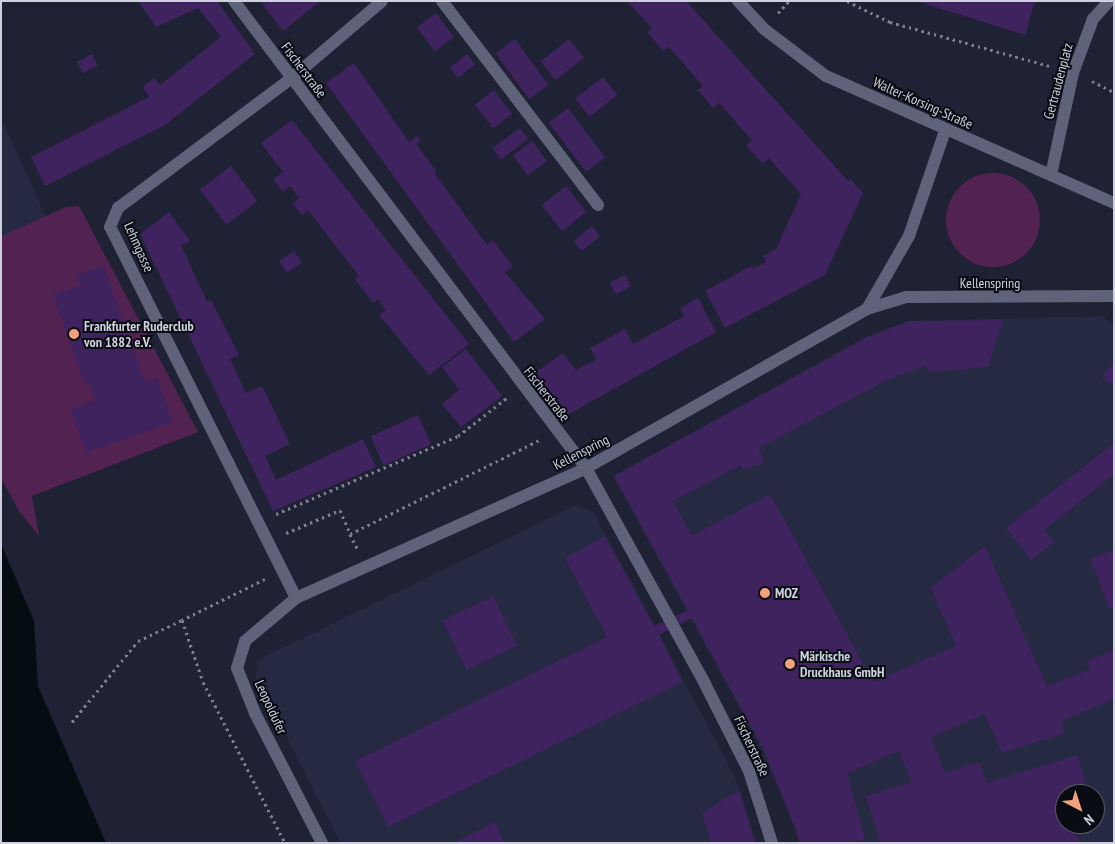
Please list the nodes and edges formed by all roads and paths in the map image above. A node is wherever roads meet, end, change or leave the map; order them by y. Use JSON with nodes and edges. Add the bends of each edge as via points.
{"nodes":[{"id":1,"x":234,"y":1,"type":"edge"},
{"id":2,"x":382,"y":1,"type":"edge"},
{"id":3,"x":442,"y":1,"type":"edge"},
{"id":4,"x":738,"y":1,"type":"edge"},
{"id":5,"x":847,"y":1,"type":"edge"},
{"id":6,"x":1109,"y":1,"type":"edge"},
{"id":7,"x":1073,"y":73,"type":"junction"},
{"id":8,"x":292,"y":78,"type":"junction"},
{"id":9,"x":1114,"y":92,"type":"edge"},
{"id":10,"x":945,"y":131,"type":"junction"},
{"id":11,"x":1051,"y":175,"type":"junction"},
{"id":12,"x":1114,"y":203,"type":"edge"},
{"id":13,"x":598,"y":205,"type":"dead end"},
{"id":14,"x":1114,"y":296,"type":"edge"},
{"id":15,"x":867,"y":309,"type":"junction"},
{"id":16,"x":522,"y":386,"type":"junction"},
{"id":17,"x":557,"y":431,"type":"junction"},
{"id":18,"x":586,"y":468,"type":"junction"},
{"id":19,"x":257,"y":522,"type":"junction"},
{"id":20,"x":350,"y":534,"type":"junction"},
{"id":21,"x":267,"y":541,"type":"junction"},
{"id":22,"x":365,"y":568,"type":"junction"},
{"id":23,"x":296,"y":598,"type":"junction"},
{"id":24,"x":182,"y":620,"type":"dead end"},
{"id":25,"x":72,"y":722,"type":"dead end"},
{"id":26,"x":322,"y":843,"type":"edge"},
{"id":27,"x":772,"y":843,"type":"edge"}],
"edges":[{"from":1,"to":8,"type":"street","name":"Fischerstraße"},
{"from":2,"to":8,"type":"street","name":"Lehmgasse"},
{"from":3,"to":13,"type":"street"},
{"from":4,"to":10,"type":"street","name":"Walter-Korsing-Straße","via":[[764,29],[826,76]]},
{"from":5,"to":7,"type":"path","via":[[890,22]]},
{"from":6,"to":7,"type":"street","name":"Gertraudenplatz","via":[[1093,19]]},
{"from":7,"to":9,"type":"path"},
{"from":7,"to":11,"type":"street","name":"Gertraudenplatz"},
{"from":8,"to":16,"type":"street","name":"Fischerstraße"},
{"from":8,"to":19,"type":"street","name":"Lehmgasse","via":[[118,208],[110,227]]},
{"from":10,"to":11,"type":"street","name":"Walter-Korsing-Straße"},
{"from":10,"to":15,"type":"street","via":[[909,236]]},
{"from":11,"to":12,"type":"street","name":"Walter-Korsing-Straße"},
{"from":14,"to":15,"type":"street","name":"Kellenspring","via":[[906,297]]},
{"from":15,"to":18,"type":"street","name":"Kellenspring"},
{"from":16,"to":17,"type":"street","name":"Fischerstraße"},
{"from":16,"to":19,"type":"path","via":[[458,436]]},
{"from":17,"to":18,"type":"street","name":"Fischerstraße"},
{"from":17,"to":20,"type":"path"},
{"from":18,"to":22,"type":"street","name":"Kellenspring"},
{"from":18,"to":27,"type":"street","name":"Fischerstraße","via":[[749,771]]},
{"from":19,"to":21,"type":"street","name":"Lehmgasse"},
{"from":20,"to":21,"type":"path","via":[[340,510]]},
{"from":20,"to":22,"type":"path"},
{"from":21,"to":23,"type":"street","name":"Lehmgasse"},
{"from":22,"to":23,"type":"street","name":"Kellenspring"},
{"from":23,"to":26,"type":"street","name":"Leopoldufer","via":[[245,641],[237,668],[255,713]]},
{"from":24,"to":25,"type":"path","via":[[138,641]]}]}
